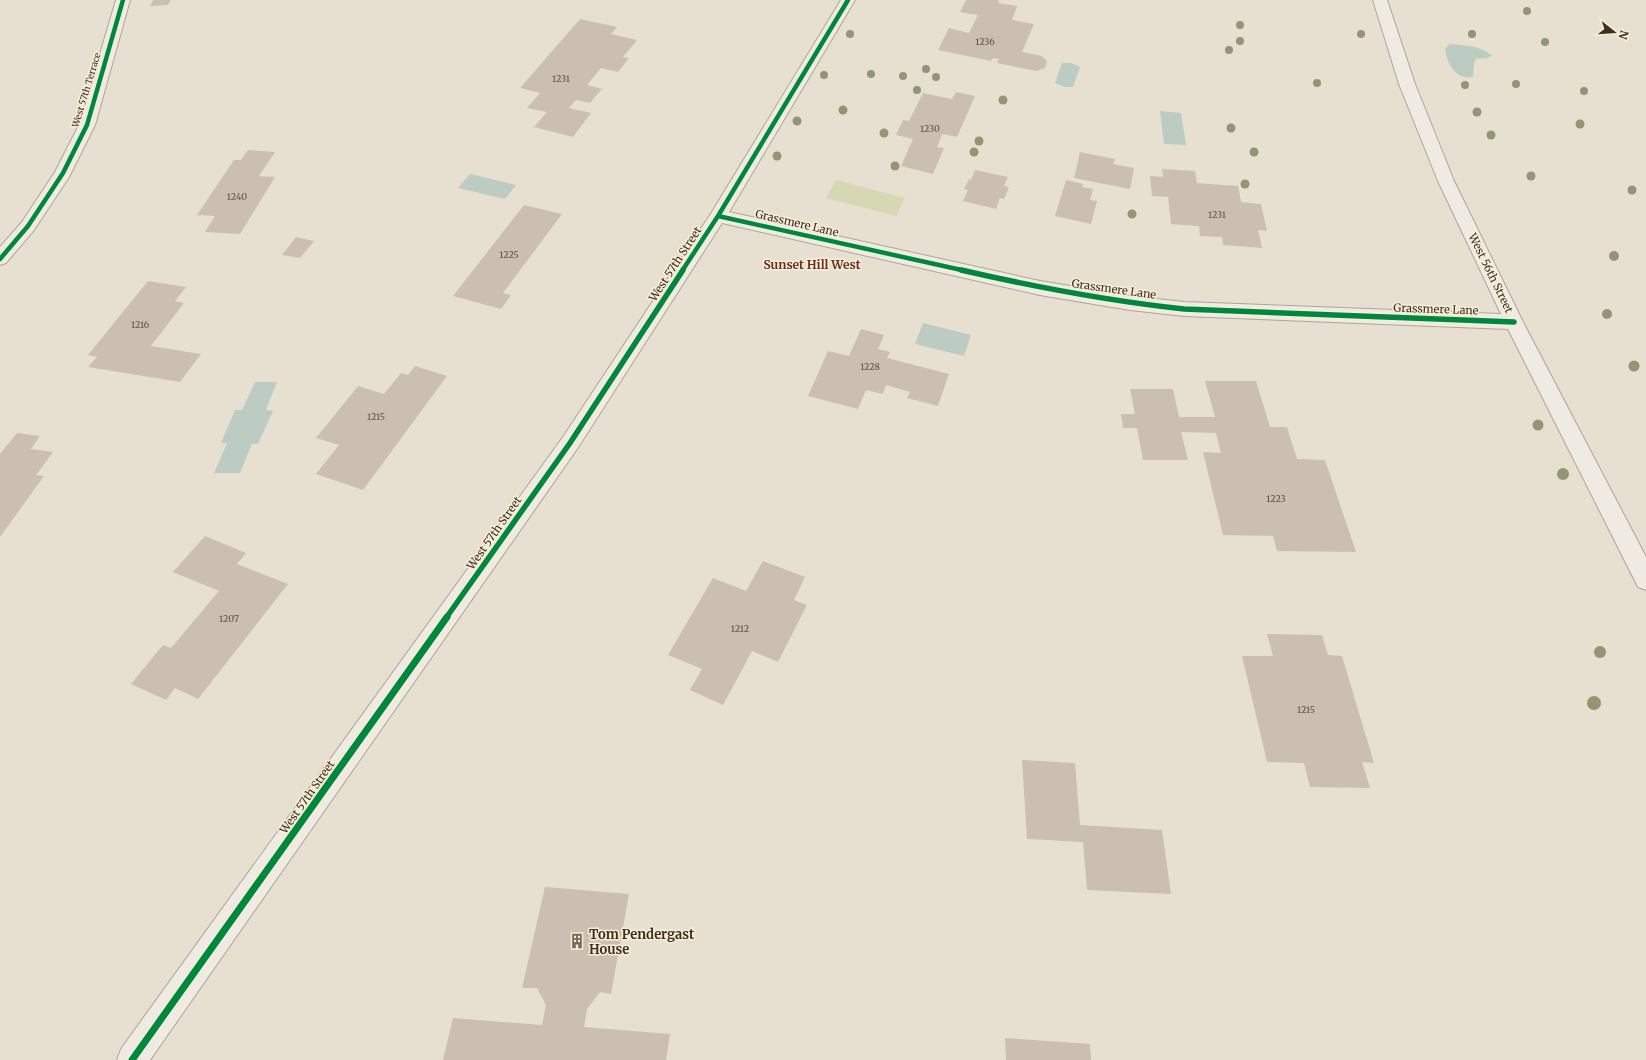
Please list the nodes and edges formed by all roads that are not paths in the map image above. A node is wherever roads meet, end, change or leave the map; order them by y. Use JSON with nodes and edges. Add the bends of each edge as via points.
{"nodes":[{"id":1,"x":123,"y":0,"type":"edge"},
{"id":2,"x":848,"y":0,"type":"edge"},
{"id":3,"x":1380,"y":0,"type":"edge"},
{"id":4,"x":718,"y":216,"type":"junction"},
{"id":5,"x":0,"y":259,"type":"edge"},
{"id":6,"x":1514,"y":322,"type":"junction"},
{"id":7,"x":1646,"y":580,"type":"edge"},
{"id":8,"x":132,"y":1060,"type":"edge"}],
"edges":[{"from":1,"to":5,"type":"street","name":"West 57th Terrace","via":[[87,125],[63,173],[28,226]]},
{"from":2,"to":4,"type":"street","name":"West 57th Street"},
{"from":3,"to":6,"type":"street","name":"West 56th Street","via":[[1407,84],[1446,181]]},
{"from":4,"to":6,"type":"street","name":"Grassmere Lane","via":[[1040,288],[1130,303],[1184,309]]},
{"from":4,"to":8,"type":"street","name":"West 57th Street","via":[[570,443]]},
{"from":6,"to":7,"type":"street","name":"West 56th Street"}]}
